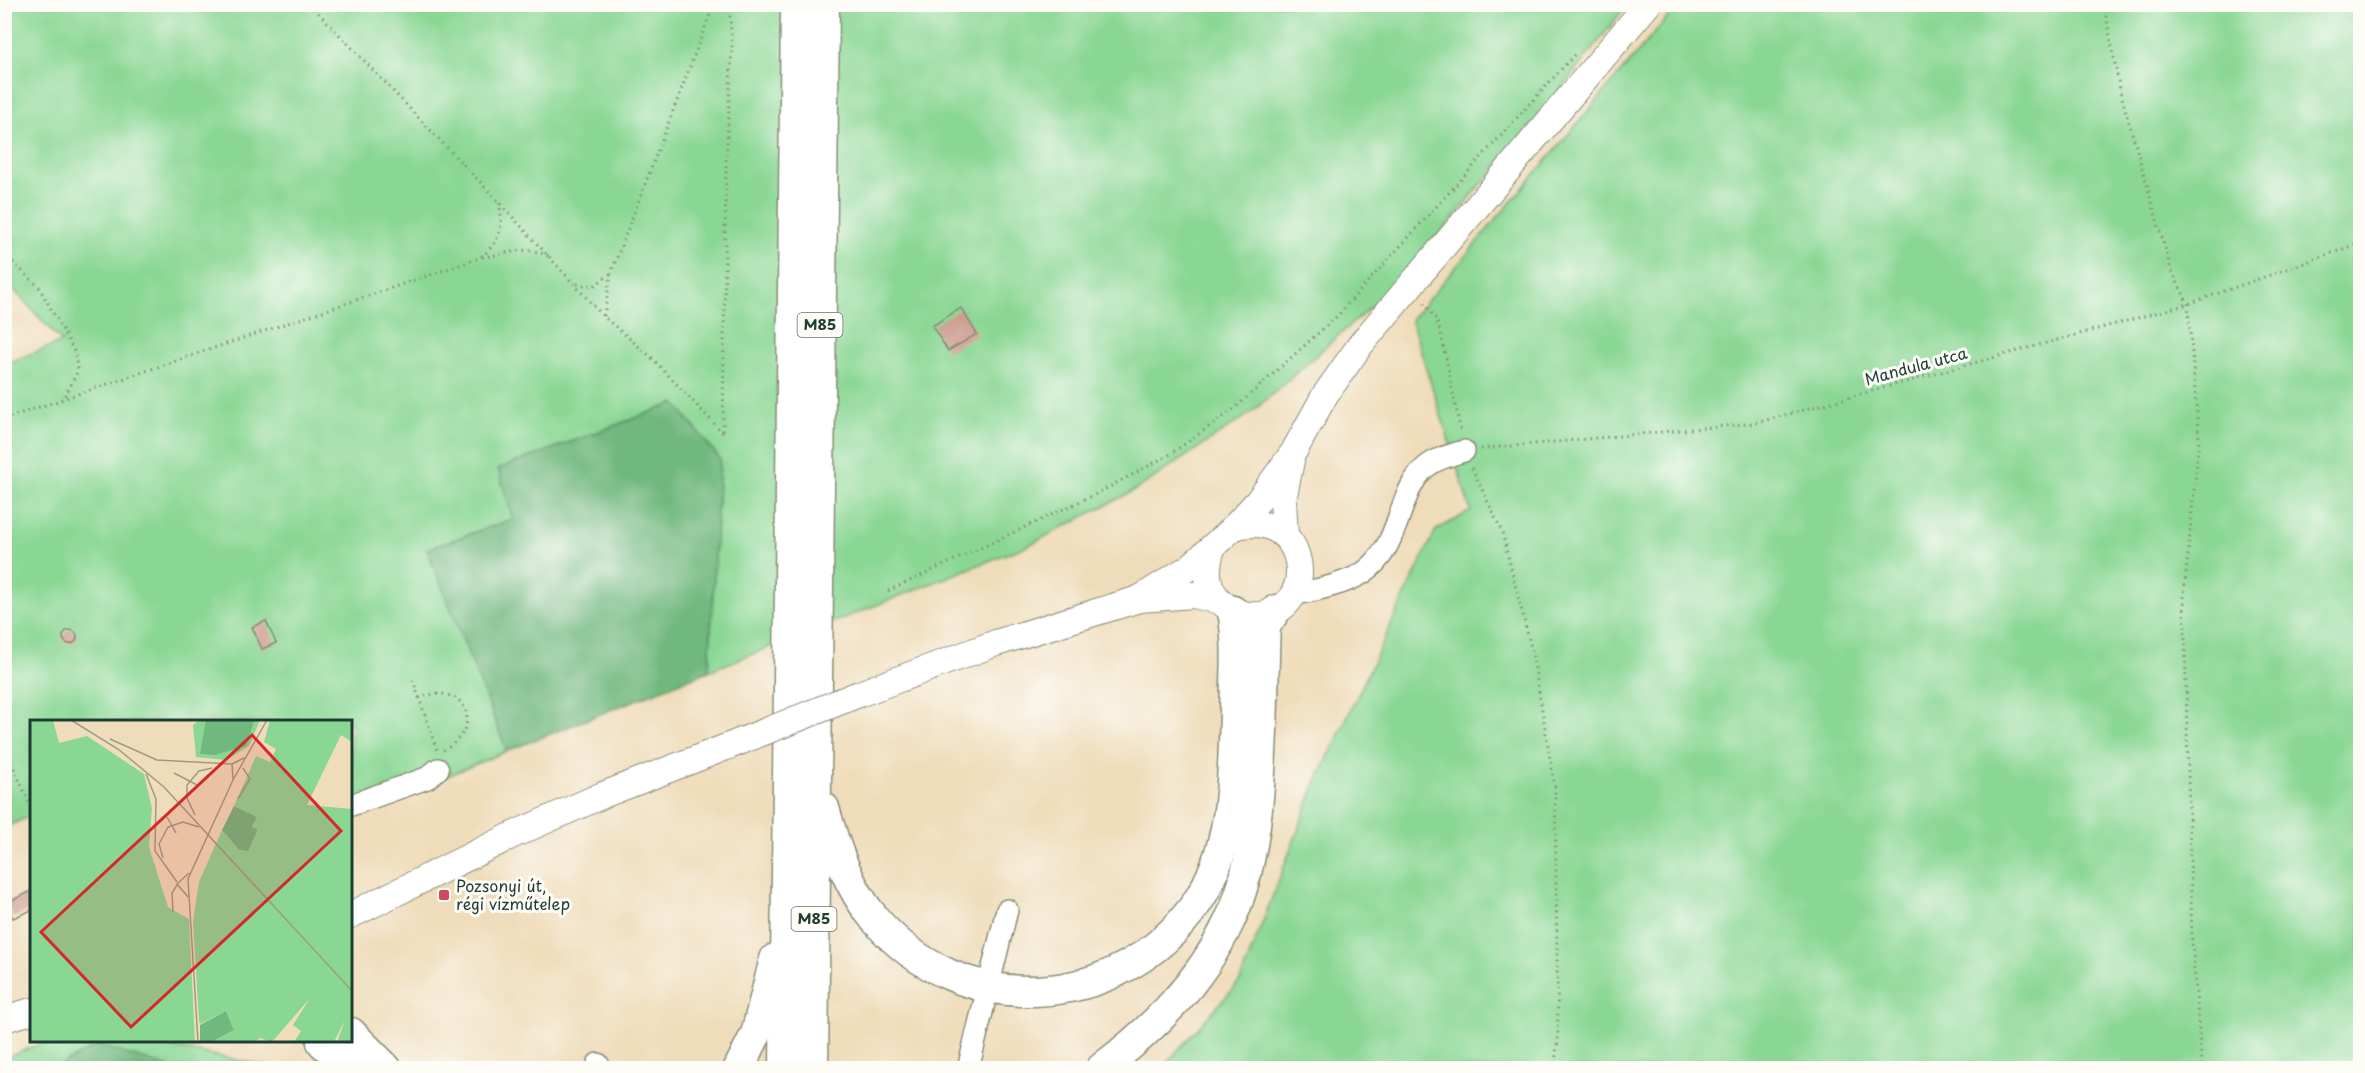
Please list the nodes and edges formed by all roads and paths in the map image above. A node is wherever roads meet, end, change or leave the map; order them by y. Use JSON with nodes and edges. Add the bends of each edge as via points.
{"nodes":[{"id":1,"x":310,"y":4,"type":"edge"},
{"id":2,"x":714,"y":4,"type":"edge"},
{"id":3,"x":729,"y":4,"type":"edge"},
{"id":4,"x":796,"y":4,"type":"edge"},
{"id":5,"x":824,"y":4,"type":"edge"},
{"id":6,"x":1617,"y":4,"type":"edge"},
{"id":7,"x":1648,"y":4,"type":"edge"},
{"id":8,"x":2104,"y":4,"type":"edge"},
{"id":9,"x":1610,"y":14,"type":"dead end"},
{"id":10,"x":1580,"y":49,"type":"dead end"},
{"id":11,"x":498,"y":201,"type":"junction"},
{"id":12,"x":2361,"y":243,"type":"edge"},
{"id":13,"x":4,"y":254,"type":"edge"},
{"id":14,"x":550,"y":257,"type":"junction"},
{"id":15,"x":480,"y":258,"type":"junction"},
{"id":16,"x":611,"y":273,"type":"junction"},
{"id":17,"x":575,"y":283,"type":"junction"},
{"id":18,"x":1408,"y":288,"type":"junction"},
{"id":19,"x":2188,"y":304,"type":"junction"},
{"id":20,"x":604,"y":317,"type":"junction"},
{"id":21,"x":62,"y":401,"type":"junction"},
{"id":22,"x":4,"y":419,"type":"edge"},
{"id":23,"x":1464,"y":451,"type":"junction"},
{"id":24,"x":1293,"y":453,"type":"junction"},
{"id":25,"x":1234,"y":527,"type":"junction"},
{"id":26,"x":1285,"y":535,"type":"junction"},
{"id":27,"x":1213,"y":546,"type":"junction"},
{"id":28,"x":1300,"y":569,"type":"junction"},
{"id":29,"x":1344,"y":581,"type":"junction"},
{"id":30,"x":888,"y":591,"type":"dead end"},
{"id":31,"x":1139,"y":598,"type":"junction"},
{"id":32,"x":1284,"y":603,"type":"junction"},
{"id":33,"x":1226,"y":606,"type":"junction"},
{"id":34,"x":413,"y":680,"type":"dead end"},
{"id":35,"x":419,"y":698,"type":"junction"},
{"id":36,"x":4,"y":746,"type":"edge"},
{"id":37,"x":438,"y":761,"type":"junction"},
{"id":38,"x":814,"y":769,"type":"junction"},
{"id":39,"x":30,"y":804,"type":"edge"},
{"id":40,"x":352,"y":805,"type":"edge"},
{"id":41,"x":1007,"y":910,"type":"dead end"},
{"id":42,"x":786,"y":912,"type":"junction"},
{"id":43,"x":356,"y":915,"type":"edge"},
{"id":44,"x":989,"y":988,"type":"junction"},
{"id":45,"x":30,"y":1012,"type":"edge"},
{"id":46,"x":4,"y":1019,"type":"edge"},
{"id":47,"x":352,"y":1034,"type":"edge"},
{"id":48,"x":324,"y":1043,"type":"edge"},
{"id":49,"x":970,"y":1060,"type":"dead end"},
{"id":50,"x":349,"y":1068,"type":"edge"},
{"id":51,"x":386,"y":1068,"type":"edge"},
{"id":52,"x":739,"y":1068,"type":"edge"},
{"id":53,"x":785,"y":1068,"type":"edge"},
{"id":54,"x":813,"y":1068,"type":"edge"},
{"id":55,"x":1102,"y":1068,"type":"edge"},
{"id":56,"x":1554,"y":1068,"type":"edge"},
{"id":57,"x":2202,"y":1068,"type":"edge"}],
"edges":[{"from":1,"to":11,"type":"path"},
{"from":2,"to":16,"type":"path"},
{"from":3,"to":20,"type":"path","via":[[732,48],[726,162],[723,433],[650,356]]},
{"from":4,"to":42,"type":"highway","number":"M85"},
{"from":5,"to":38,"type":"highway","number":"M85"},
{"from":6,"to":9,"type":"path"},
{"from":7,"to":18,"type":"main road"},
{"from":8,"to":19,"type":"path","via":[[2120,91],[2171,269]]},
{"from":10,"to":30,"type":"path","via":[[1336,317],[1234,409],[1169,455],[1096,494]]},
{"from":11,"to":14,"type":"path"},
{"from":11,"to":15,"type":"path","via":[[498,240]]},
{"from":12,"to":19,"type":"path","name":"Mandula utca"},
{"from":13,"to":21,"type":"path","via":[[39,287],[74,351],[78,371]]},
{"from":14,"to":15,"type":"path","via":[[527,248]]},
{"from":14,"to":17,"type":"path"},
{"from":15,"to":21,"type":"path"},
{"from":16,"to":17,"type":"path","via":[[594,286]]},
{"from":16,"to":20,"type":"path"},
{"from":17,"to":20,"type":"path"},
{"from":18,"to":23,"type":"path","via":[[1436,320],[1441,334]]},
{"from":18,"to":24,"type":"main road","via":[[1325,395]]},
{"from":19,"to":23,"type":"path","name":"Mandula utca","via":[[1756,423]]},
{"from":19,"to":57,"type":"path","via":[[2199,439],[2184,595],[2192,942]]},
{"from":21,"to":22,"type":"path"},
{"from":23,"to":29,"type":"lane","via":[[1437,460],[1414,481],[1390,543],[1362,573]]},
{"from":23,"to":56,"type":"path","via":[[1502,532],[1533,656],[1555,788],[1558,1040]]},
{"from":24,"to":25,"type":"main road"},
{"from":24,"to":26,"type":"main road","via":[[1283,500]]},
{"from":25,"to":26,"type":"main road","via":[[1261,524]]},
{"from":25,"to":27,"type":"main road"},
{"from":26,"to":28,"type":"main road","via":[[1296,551]]},
{"from":27,"to":31,"type":"main road","via":[[1190,567]]},
{"from":27,"to":33,"type":"main road","via":[[1207,574],[1211,588]]},
{"from":28,"to":29,"type":"lane"},
{"from":28,"to":32,"type":"main road"},
{"from":29,"to":32,"type":"lane"},
{"from":31,"to":33,"type":"main road","via":[[1194,595]]},
{"from":31,"to":43,"type":"main road","bridge":true,"via":[[996,643],[603,795]]},
{"from":32,"to":33,"type":"main road","via":[[1255,615]]},
{"from":32,"to":55,"type":"highway","via":[[1265,626],[1257,809],[1248,866],[1230,921],[1198,975],[1163,1017]]},
{"from":33,"to":44,"type":"highway","via":[[1237,645],[1232,784],[1216,864],[1196,903],[1166,939],[1128,967],[1087,984],[1047,992]]},
{"from":34,"to":35,"type":"path"},
{"from":35,"to":37,"type":"path"},
{"from":35,"to":37,"type":"path","via":[[449,694],[467,712],[468,724],[461,737]]},
{"from":36,"to":39,"type":"path"},
{"from":37,"to":40,"type":"lane","via":[[427,778]]},
{"from":38,"to":44,"type":"highway","via":[[835,846],[851,883],[874,918],[923,961]]},
{"from":38,"to":54,"type":"highway","number":"M85"},
{"from":41,"to":44,"type":"lane"},
{"from":42,"to":52,"type":"highway","via":[[756,1034]]},
{"from":42,"to":53,"type":"highway","number":"M85"},
{"from":44,"to":49,"type":"lane"},
{"from":45,"to":46,"type":"main road"},
{"from":47,"to":51,"type":"highway"},
{"from":48,"to":50,"type":"highway"}]}
